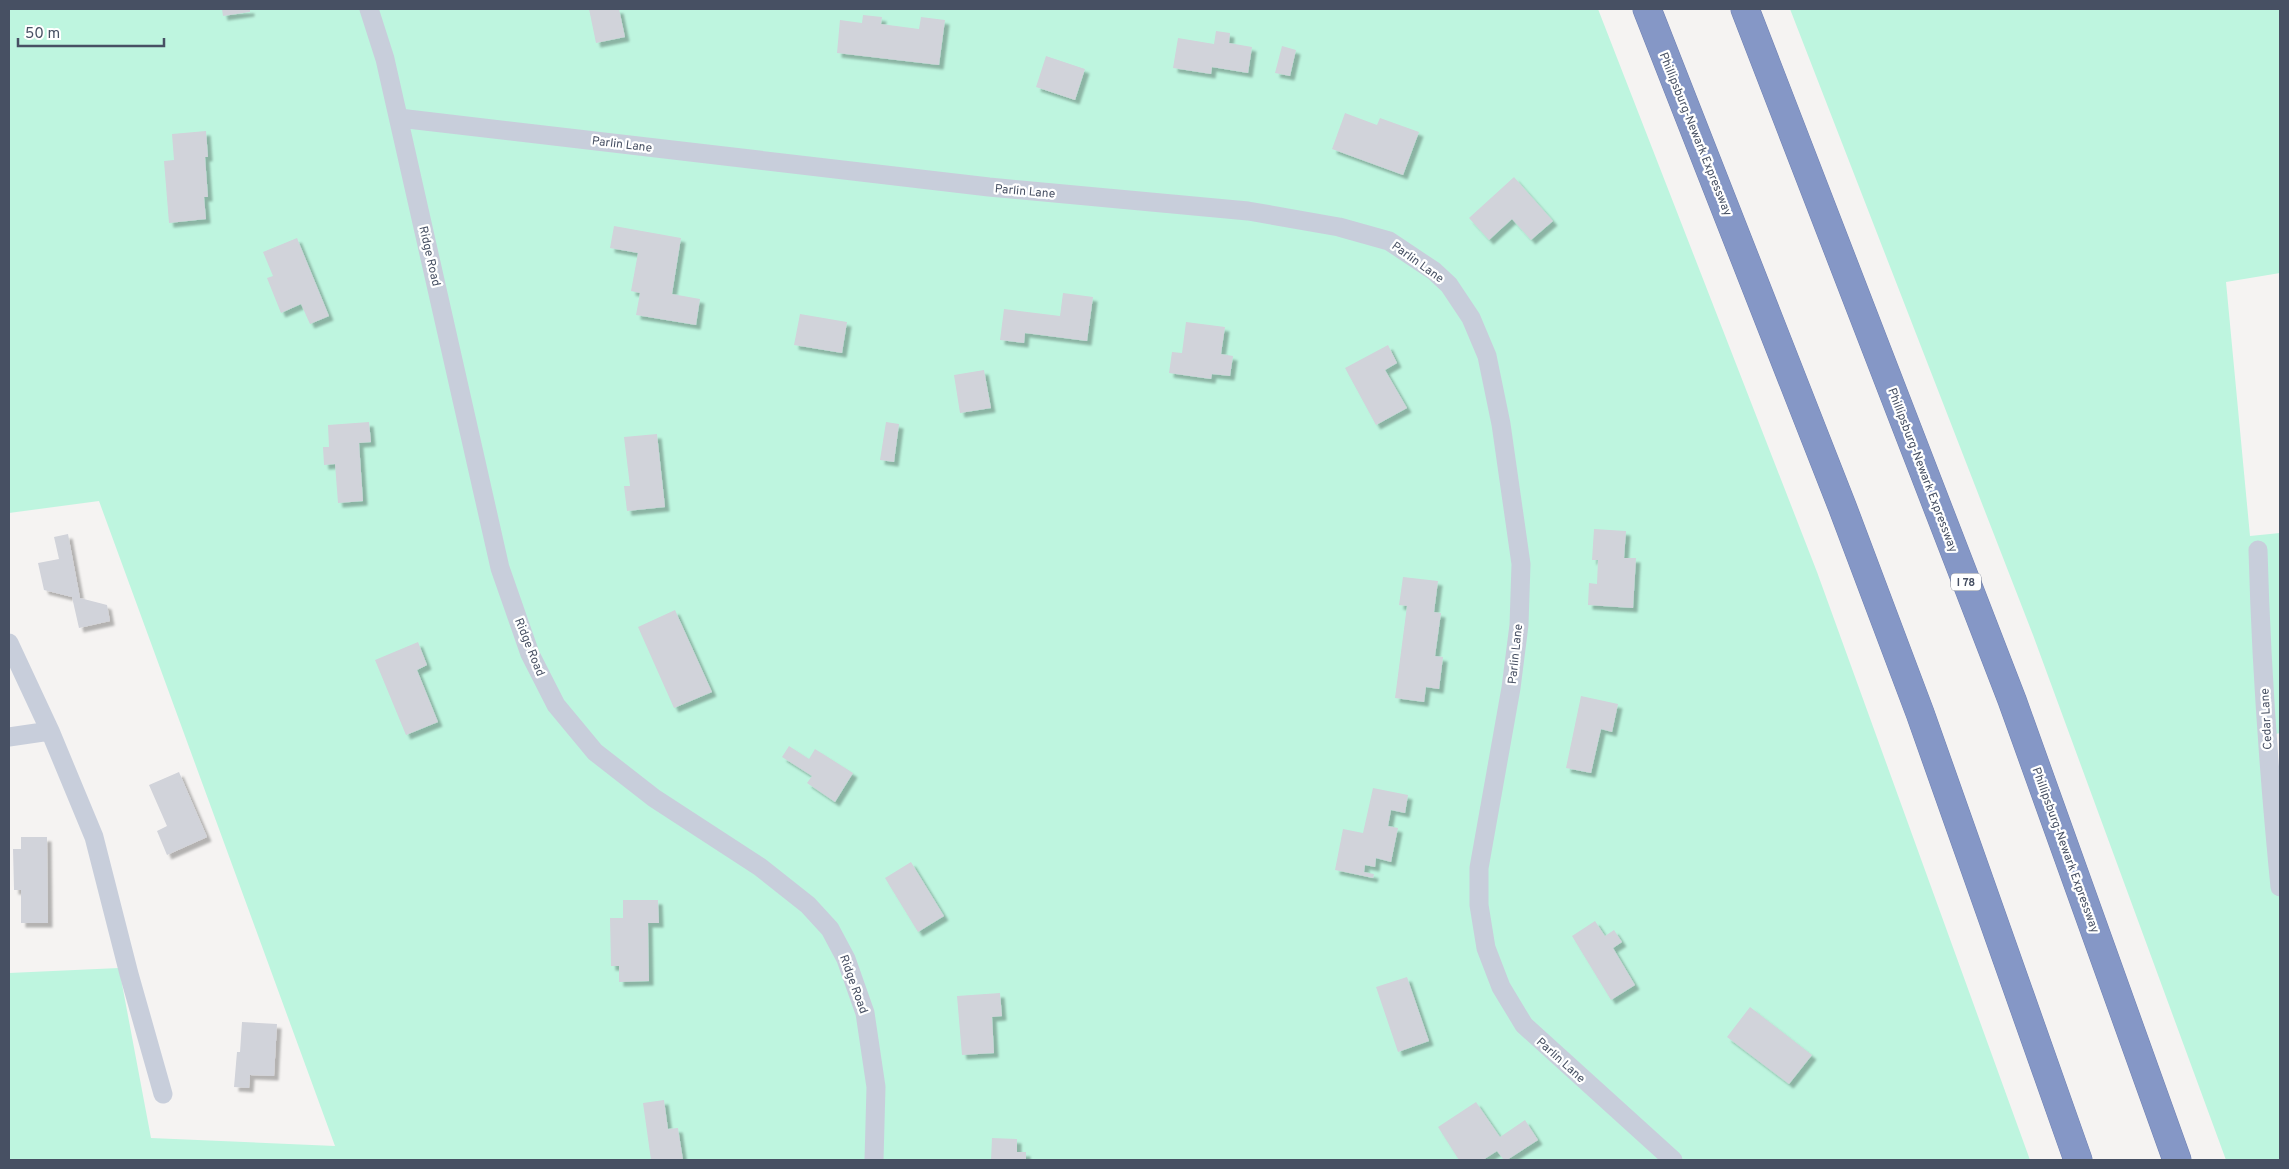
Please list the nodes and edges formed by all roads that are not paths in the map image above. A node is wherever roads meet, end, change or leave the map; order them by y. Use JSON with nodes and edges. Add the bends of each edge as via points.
{"nodes":[{"id":1,"x":369,"y":9,"type":"edge"},
{"id":2,"x":1647,"y":9,"type":"edge"},
{"id":3,"x":1745,"y":9,"type":"edge"},
{"id":4,"x":398,"y":118,"type":"junction"},
{"id":5,"x":2258,"y":550,"type":"dead end"},
{"id":6,"x":9,"y":643,"type":"edge"},
{"id":7,"x":50,"y":730,"type":"junction"},
{"id":8,"x":9,"y":737,"type":"edge"},
{"id":9,"x":2280,"y":887,"type":"edge"},
{"id":10,"x":163,"y":1094,"type":"dead end"},
{"id":11,"x":874,"y":1160,"type":"edge"},
{"id":12,"x":1673,"y":1160,"type":"edge"},
{"id":13,"x":2078,"y":1160,"type":"edge"},
{"id":14,"x":2177,"y":1160,"type":"edge"}],
"edges":[{"from":1,"to":4,"type":"street","name":"Ridge Road","via":[[385,59]]},
{"from":2,"to":13,"type":"highway","name":"Phillipsburg-Newark Expressway","via":[[1863,560]]},
{"from":3,"to":14,"type":"highway","name":"Phillipsburg-Newark Expressway","number":"I 78","via":[[2012,700]]},
{"from":4,"to":11,"type":"street","name":"Ridge Road","via":[[500,568],[530,654],[556,705],[595,752],[654,798],[760,867],[808,905],[830,929],[846,959],[865,1013],[876,1087]]},
{"from":4,"to":12,"type":"street","name":"Parlin Lane","via":[[990,187],[1248,211],[1339,227],[1389,241],[1434,271],[1449,285],[1471,318],[1487,356],[1501,424],[1520,564],[1519,625],[1511,688],[1479,868],[1479,905],[1486,948],[1501,987],[1524,1025]]},
{"from":5,"to":9,"type":"street","name":"Cedar Lane","via":[[2269,774]]},
{"from":6,"to":7,"type":"street"},
{"from":7,"to":8,"type":"street"},
{"from":7,"to":10,"type":"street","via":[[94,837]]}]}
